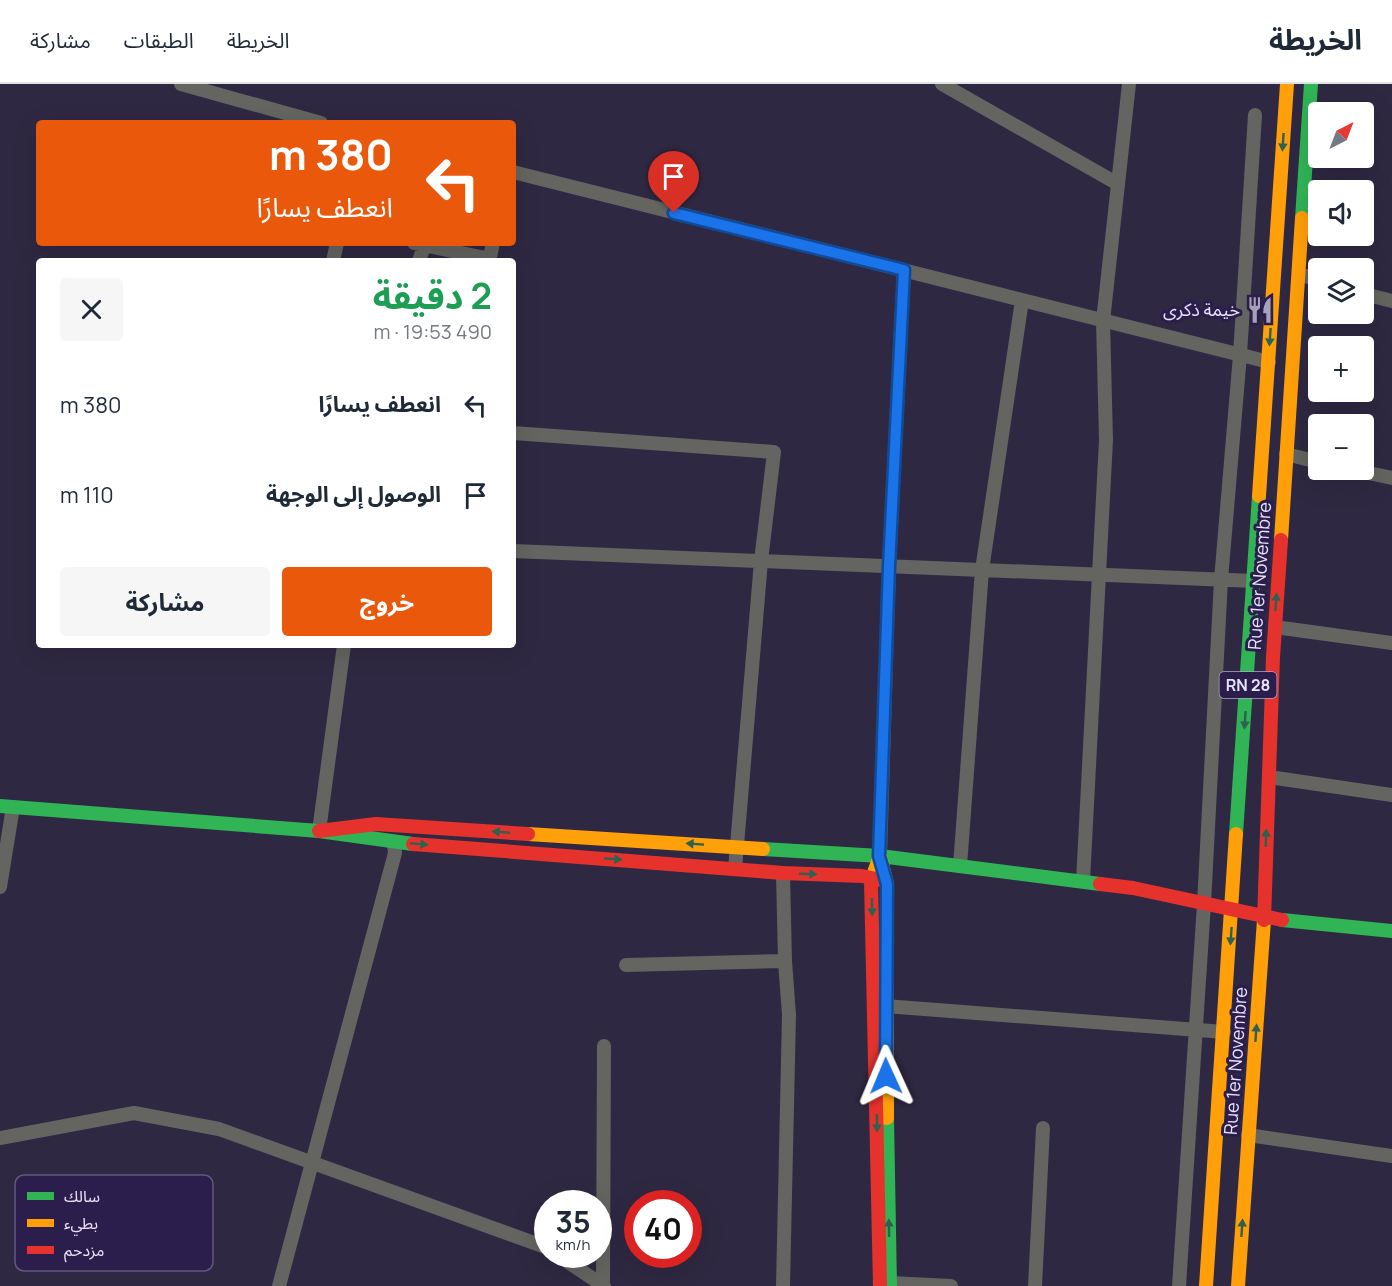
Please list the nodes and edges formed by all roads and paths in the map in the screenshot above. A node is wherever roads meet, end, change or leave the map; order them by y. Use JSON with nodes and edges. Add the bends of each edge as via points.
{"nodes":[{"id":1,"x":181,"y":84,"type":"edge"},
{"id":2,"x":942,"y":84,"type":"edge"},
{"id":3,"x":1129,"y":84,"type":"edge"},
{"id":4,"x":1287,"y":84,"type":"edge"},
{"id":5,"x":1311,"y":84,"type":"edge"},
{"id":6,"x":1255,"y":115,"type":"dead end"},
{"id":7,"x":310,"y":120,"type":"edge"},
{"id":8,"x":516,"y":173,"type":"edge"},
{"id":9,"x":1118,"y":184,"type":"junction"},
{"id":10,"x":430,"y":246,"type":"edge"},
{"id":11,"x":480,"y":258,"type":"edge"},
{"id":12,"x":904,"y":270,"type":"junction"},
{"id":13,"x":1299,"y":274,"type":"junction"},
{"id":14,"x":1308,"y":277,"type":"edge"},
{"id":15,"x":1374,"y":296,"type":"edge"},
{"id":16,"x":1022,"y":300,"type":"junction"},
{"id":17,"x":1392,"y":301,"type":"edge"},
{"id":18,"x":1103,"y":321,"type":"junction"},
{"id":19,"x":1240,"y":355,"type":"junction"},
{"id":20,"x":1269,"y":362,"type":"junction"},
{"id":21,"x":516,"y":433,"type":"edge"},
{"id":22,"x":1286,"y":454,"type":"junction"},
{"id":23,"x":1308,"y":460,"type":"edge"},
{"id":24,"x":1374,"y":474,"type":"edge"},
{"id":25,"x":1392,"y":478,"type":"edge"},
{"id":26,"x":516,"y":551,"type":"edge"},
{"id":27,"x":761,"y":561,"type":"junction"},
{"id":28,"x":889,"y":566,"type":"junction"},
{"id":29,"x":982,"y":570,"type":"junction"},
{"id":30,"x":1100,"y":575,"type":"junction"},
{"id":31,"x":1221,"y":580,"type":"junction"},
{"id":32,"x":1254,"y":581,"type":"junction"},
{"id":33,"x":1275,"y":627,"type":"junction"},
{"id":34,"x":1392,"y":643,"type":"edge"},
{"id":35,"x":344,"y":648,"type":"edge"},
{"id":36,"x":1269,"y":777,"type":"junction"},
{"id":37,"x":1392,"y":795,"type":"edge"},
{"id":38,"x":7,"y":807,"type":"edge"},
{"id":39,"x":320,"y":831,"type":"junction"},
{"id":40,"x":394,"y":843,"type":"junction"},
{"id":41,"x":737,"y":847,"type":"junction"},
{"id":42,"x":879,"y":856,"type":"junction"},
{"id":43,"x":960,"y":866,"type":"junction"},
{"id":44,"x":735,"y":869,"type":"junction"},
{"id":45,"x":783,"y":873,"type":"junction"},
{"id":46,"x":872,"y":878,"type":"junction"},
{"id":47,"x":886,"y":881,"type":"junction"},
{"id":48,"x":1083,"y":881,"type":"junction"},
{"id":49,"x":0,"y":887,"type":"edge"},
{"id":50,"x":1204,"y":904,"type":"junction"},
{"id":51,"x":1233,"y":911,"type":"junction"},
{"id":52,"x":1264,"y":918,"type":"junction"},
{"id":53,"x":1392,"y":932,"type":"edge"},
{"id":54,"x":785,"y":961,"type":"junction"},
{"id":55,"x":626,"y":965,"type":"dead end"},
{"id":56,"x":885,"y":1006,"type":"junction"},
{"id":57,"x":1196,"y":1030,"type":"junction"},
{"id":58,"x":1224,"y":1032,"type":"junction"},
{"id":59,"x":604,"y":1046,"type":"dead end"},
{"id":60,"x":1043,"y":1128,"type":"dead end"},
{"id":61,"x":1248,"y":1135,"type":"junction"},
{"id":62,"x":0,"y":1138,"type":"edge"},
{"id":63,"x":1392,"y":1156,"type":"edge"},
{"id":64,"x":312,"y":1164,"type":"junction"},
{"id":65,"x":534,"y":1243,"type":"edge"},
{"id":66,"x":577,"y":1268,"type":"edge"},
{"id":67,"x":887,"y":1285,"type":"edge"},
{"id":68,"x":279,"y":1286,"type":"edge"},
{"id":69,"x":604,"y":1286,"type":"edge"},
{"id":70,"x":783,"y":1286,"type":"edge"},
{"id":71,"x":951,"y":1286,"type":"edge"},
{"id":72,"x":1035,"y":1286,"type":"edge"},
{"id":73,"x":1179,"y":1286,"type":"edge"},
{"id":74,"x":1206,"y":1286,"type":"edge"},
{"id":75,"x":1238,"y":1286,"type":"edge"}],
"edges":[{"from":1,"to":7,"type":"street"},
{"from":2,"to":9,"type":"street"},
{"from":3,"to":9,"type":"street"},
{"from":4,"to":20,"type":"street","number":"RN 28","one_way":true},
{"from":5,"to":13,"type":"street","name":"Rue 1er Novembre","number":"RN 28"},
{"from":6,"to":19,"type":"street"},
{"from":8,"to":12,"type":"street"},
{"from":9,"to":18,"type":"street"},
{"from":10,"to":11,"type":"street"},
{"from":12,"to":16,"type":"street"},
{"from":12,"to":28,"type":"street"},
{"from":13,"to":14,"type":"street"},
{"from":13,"to":22,"type":"street","name":"Rue 1er Novembre","number":"RN 28"},
{"from":15,"to":17,"type":"street"},
{"from":16,"to":18,"type":"street"},
{"from":16,"to":29,"type":"street"},
{"from":18,"to":19,"type":"street"},
{"from":18,"to":30,"type":"street","via":[[1106,440]]},
{"from":19,"to":20,"type":"street"},
{"from":19,"to":31,"type":"street"},
{"from":20,"to":32,"type":"street","number":"RN 28"},
{"from":21,"to":27,"type":"street","via":[[774,452]]},
{"from":22,"to":23,"type":"street"},
{"from":33,"to":22,"type":"street","name":"Rue 1er Novembre","number":"RN 28","one_way":true},
{"from":24,"to":25,"type":"street"},
{"from":26,"to":27,"type":"street"},
{"from":27,"to":28,"type":"street"},
{"from":27,"to":41,"type":"street"},
{"from":28,"to":29,"type":"street"},
{"from":28,"to":42,"type":"street"},
{"from":29,"to":30,"type":"street"},
{"from":29,"to":43,"type":"street"},
{"from":30,"to":31,"type":"street"},
{"from":30,"to":48,"type":"street"},
{"from":31,"to":32,"type":"street"},
{"from":31,"to":50,"type":"street"},
{"from":32,"to":51,"type":"street","number":"RN 28","one_way":true},
{"from":33,"to":34,"type":"street"},
{"from":33,"to":36,"type":"street","name":"Rue 1er Novembre","number":"RN 28"},
{"from":35,"to":39,"type":"street"},
{"from":36,"to":37,"type":"street"},
{"from":52,"to":36,"type":"street","name":"Rue 1er Novembre","number":"RN 28","one_way":true},
{"from":38,"to":39,"type":"street"},
{"from":38,"to":49,"type":"street"},
{"from":39,"to":40,"type":"street"},
{"from":41,"to":39,"type":"street","one_way":true,"via":[[376,824]]},
{"from":40,"to":44,"type":"street","one_way":true},
{"from":40,"to":64,"type":"street","via":[[395,854]]},
{"from":41,"to":42,"type":"street"},
{"from":41,"to":44,"type":"street"},
{"from":42,"to":43,"type":"street"},
{"from":42,"to":46,"type":"street"},
{"from":42,"to":47,"type":"street"},
{"from":43,"to":48,"type":"street"},
{"from":44,"to":45,"type":"street"},
{"from":45,"to":46,"type":"street","one_way":true},
{"from":45,"to":54,"type":"street"},
{"from":46,"to":47,"type":"street"},
{"from":46,"to":67,"type":"street","one_way":true},
{"from":47,"to":56,"type":"street"},
{"from":48,"to":50,"type":"street"},
{"from":50,"to":51,"type":"street"},
{"from":50,"to":57,"type":"street"},
{"from":51,"to":52,"type":"street"},
{"from":51,"to":58,"type":"street","number":"RN 28","one_way":true},
{"from":52,"to":53,"type":"street"},
{"from":61,"to":52,"type":"street","name":"Rue 1er Novembre","number":"RN 28","one_way":true},
{"from":54,"to":55,"type":"street"},
{"from":54,"to":70,"type":"street","via":[[789,1015]]},
{"from":56,"to":57,"type":"street"},
{"from":67,"to":56,"type":"street","one_way":true},
{"from":57,"to":58,"type":"street"},
{"from":57,"to":73,"type":"street"},
{"from":58,"to":74,"type":"street","number":"RN 28"},
{"from":59,"to":69,"type":"street"},
{"from":60,"to":72,"type":"street"},
{"from":61,"to":63,"type":"street"},
{"from":75,"to":61,"type":"street","name":"Rue 1er Novembre","number":"RN 28","one_way":true},
{"from":62,"to":64,"type":"street","via":[[134,1113],[219,1129]]},
{"from":64,"to":65,"type":"street"},
{"from":64,"to":68,"type":"street"},
{"from":66,"to":69,"type":"street"},
{"from":67,"to":71,"type":"street"}]}
